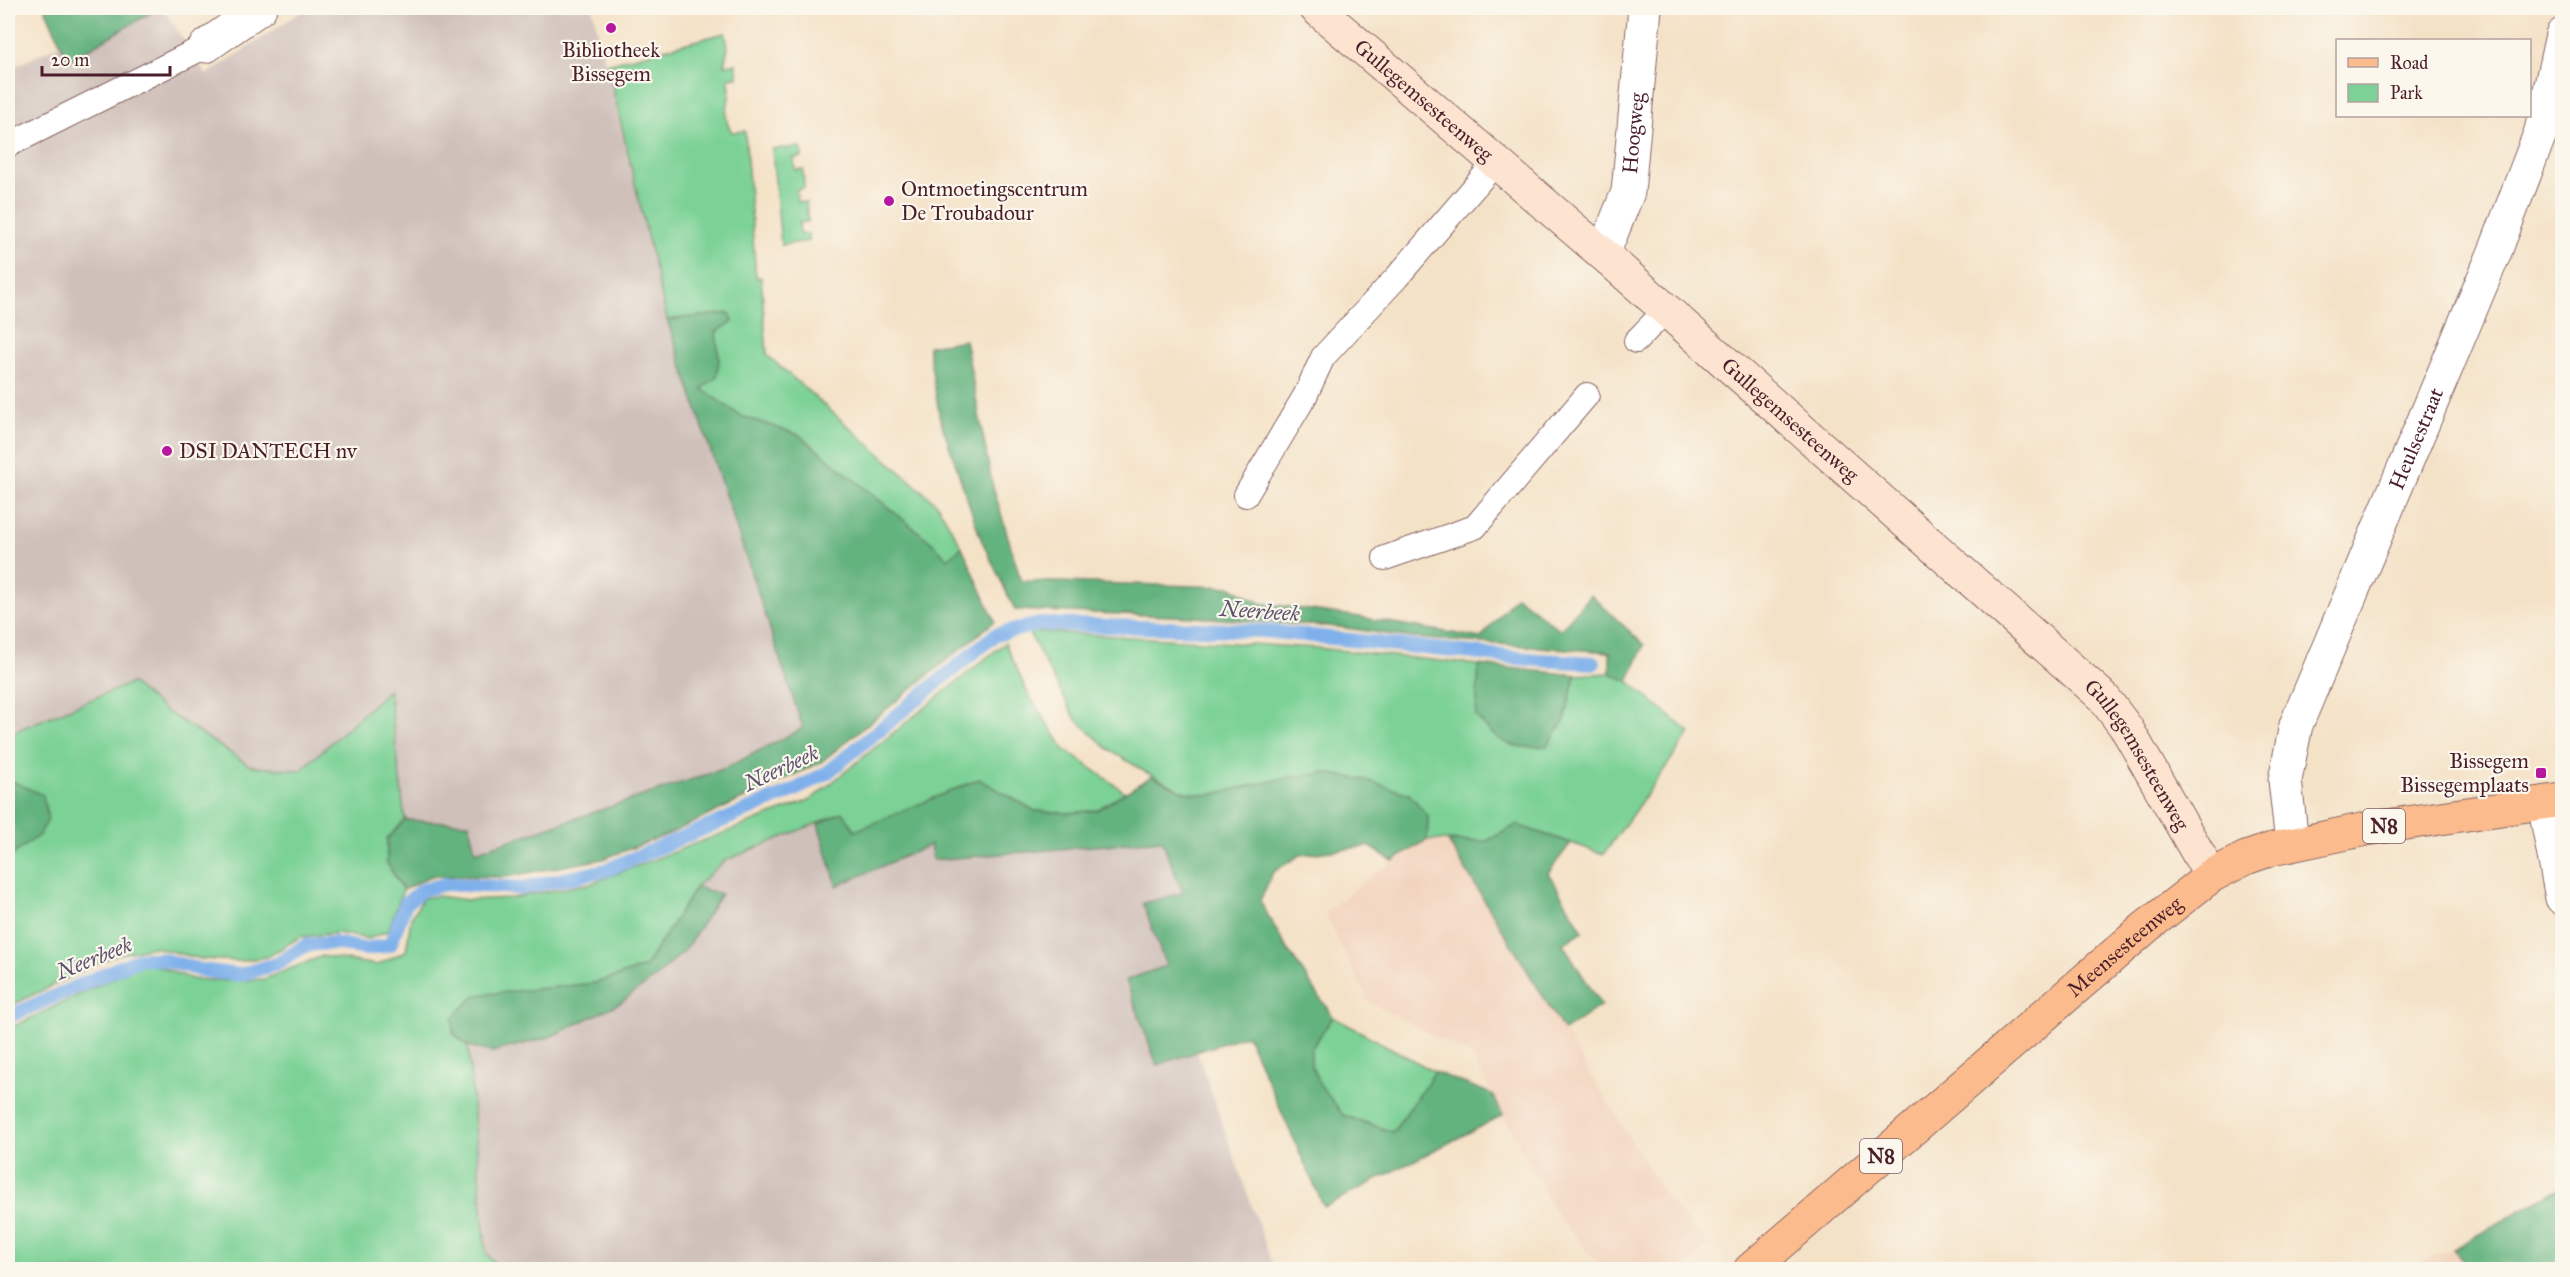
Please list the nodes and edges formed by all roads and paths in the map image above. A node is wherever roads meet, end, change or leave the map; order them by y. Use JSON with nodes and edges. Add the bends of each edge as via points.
{"nodes":[{"id":1,"x":260,"y":8,"type":"edge"},
{"id":2,"x":1316,"y":8,"type":"edge"},
{"id":3,"x":1645,"y":8,"type":"edge"},
{"id":4,"x":2562,"y":35,"type":"edge"},
{"id":5,"x":206,"y":46,"type":"joint"},
{"id":6,"x":8,"y":146,"type":"edge"},
{"id":7,"x":1496,"y":162,"type":"junction"},
{"id":8,"x":1603,"y":255,"type":"junction"},
{"id":9,"x":1666,"y":310,"type":"junction"},
{"id":10,"x":1636,"y":341,"type":"dead end"},
{"id":11,"x":1587,"y":395,"type":"dead end"},
{"id":12,"x":1246,"y":495,"type":"dead end"},
{"id":13,"x":1385,"y":558,"type":"dead end"},
{"id":14,"x":2553,"y":802,"type":"edge"},
{"id":15,"x":2292,"y":843,"type":"junction"},
{"id":16,"x":2211,"y":876,"type":"junction"},
{"id":17,"x":2562,"y":897,"type":"edge"},
{"id":18,"x":1765,"y":1265,"type":"edge"}],
"edges":[{"from":1,"to":5,"type":"street"},
{"from":2,"to":7,"type":"street","name":"Gullegemsesteenweg"},
{"from":3,"to":8,"type":"street","name":"Hoogweg","via":[[1628,192]]},
{"from":4,"to":15,"type":"street","name":"Heulsestraat","via":[[2541,131],[2513,206],[2296,725],[2285,780]]},
{"from":5,"to":6,"type":"lane"},
{"from":7,"to":8,"type":"street","name":"Gullegemsesteenweg"},
{"from":7,"to":12,"type":"lane","via":[[1323,357],[1305,396]]},
{"from":8,"to":9,"type":"street","name":"Gullegemsesteenweg"},
{"from":9,"to":10,"type":"lane"},
{"from":9,"to":16,"type":"street","name":"Gullegemsesteenweg","via":[[2103,697],[2127,729]]},
{"from":11,"to":13,"type":"lane","via":[[1475,527]]},
{"from":14,"to":15,"type":"main road","name":"Meensesteenweg","number":"N8"},
{"from":14,"to":17,"type":"street"},
{"from":15,"to":16,"type":"main road","name":"Meensesteenweg","number":"N8","via":[[2246,858]]},
{"from":16,"to":18,"type":"main road","name":"Meensesteenweg","number":"N8","via":[[2146,927]]}]}
